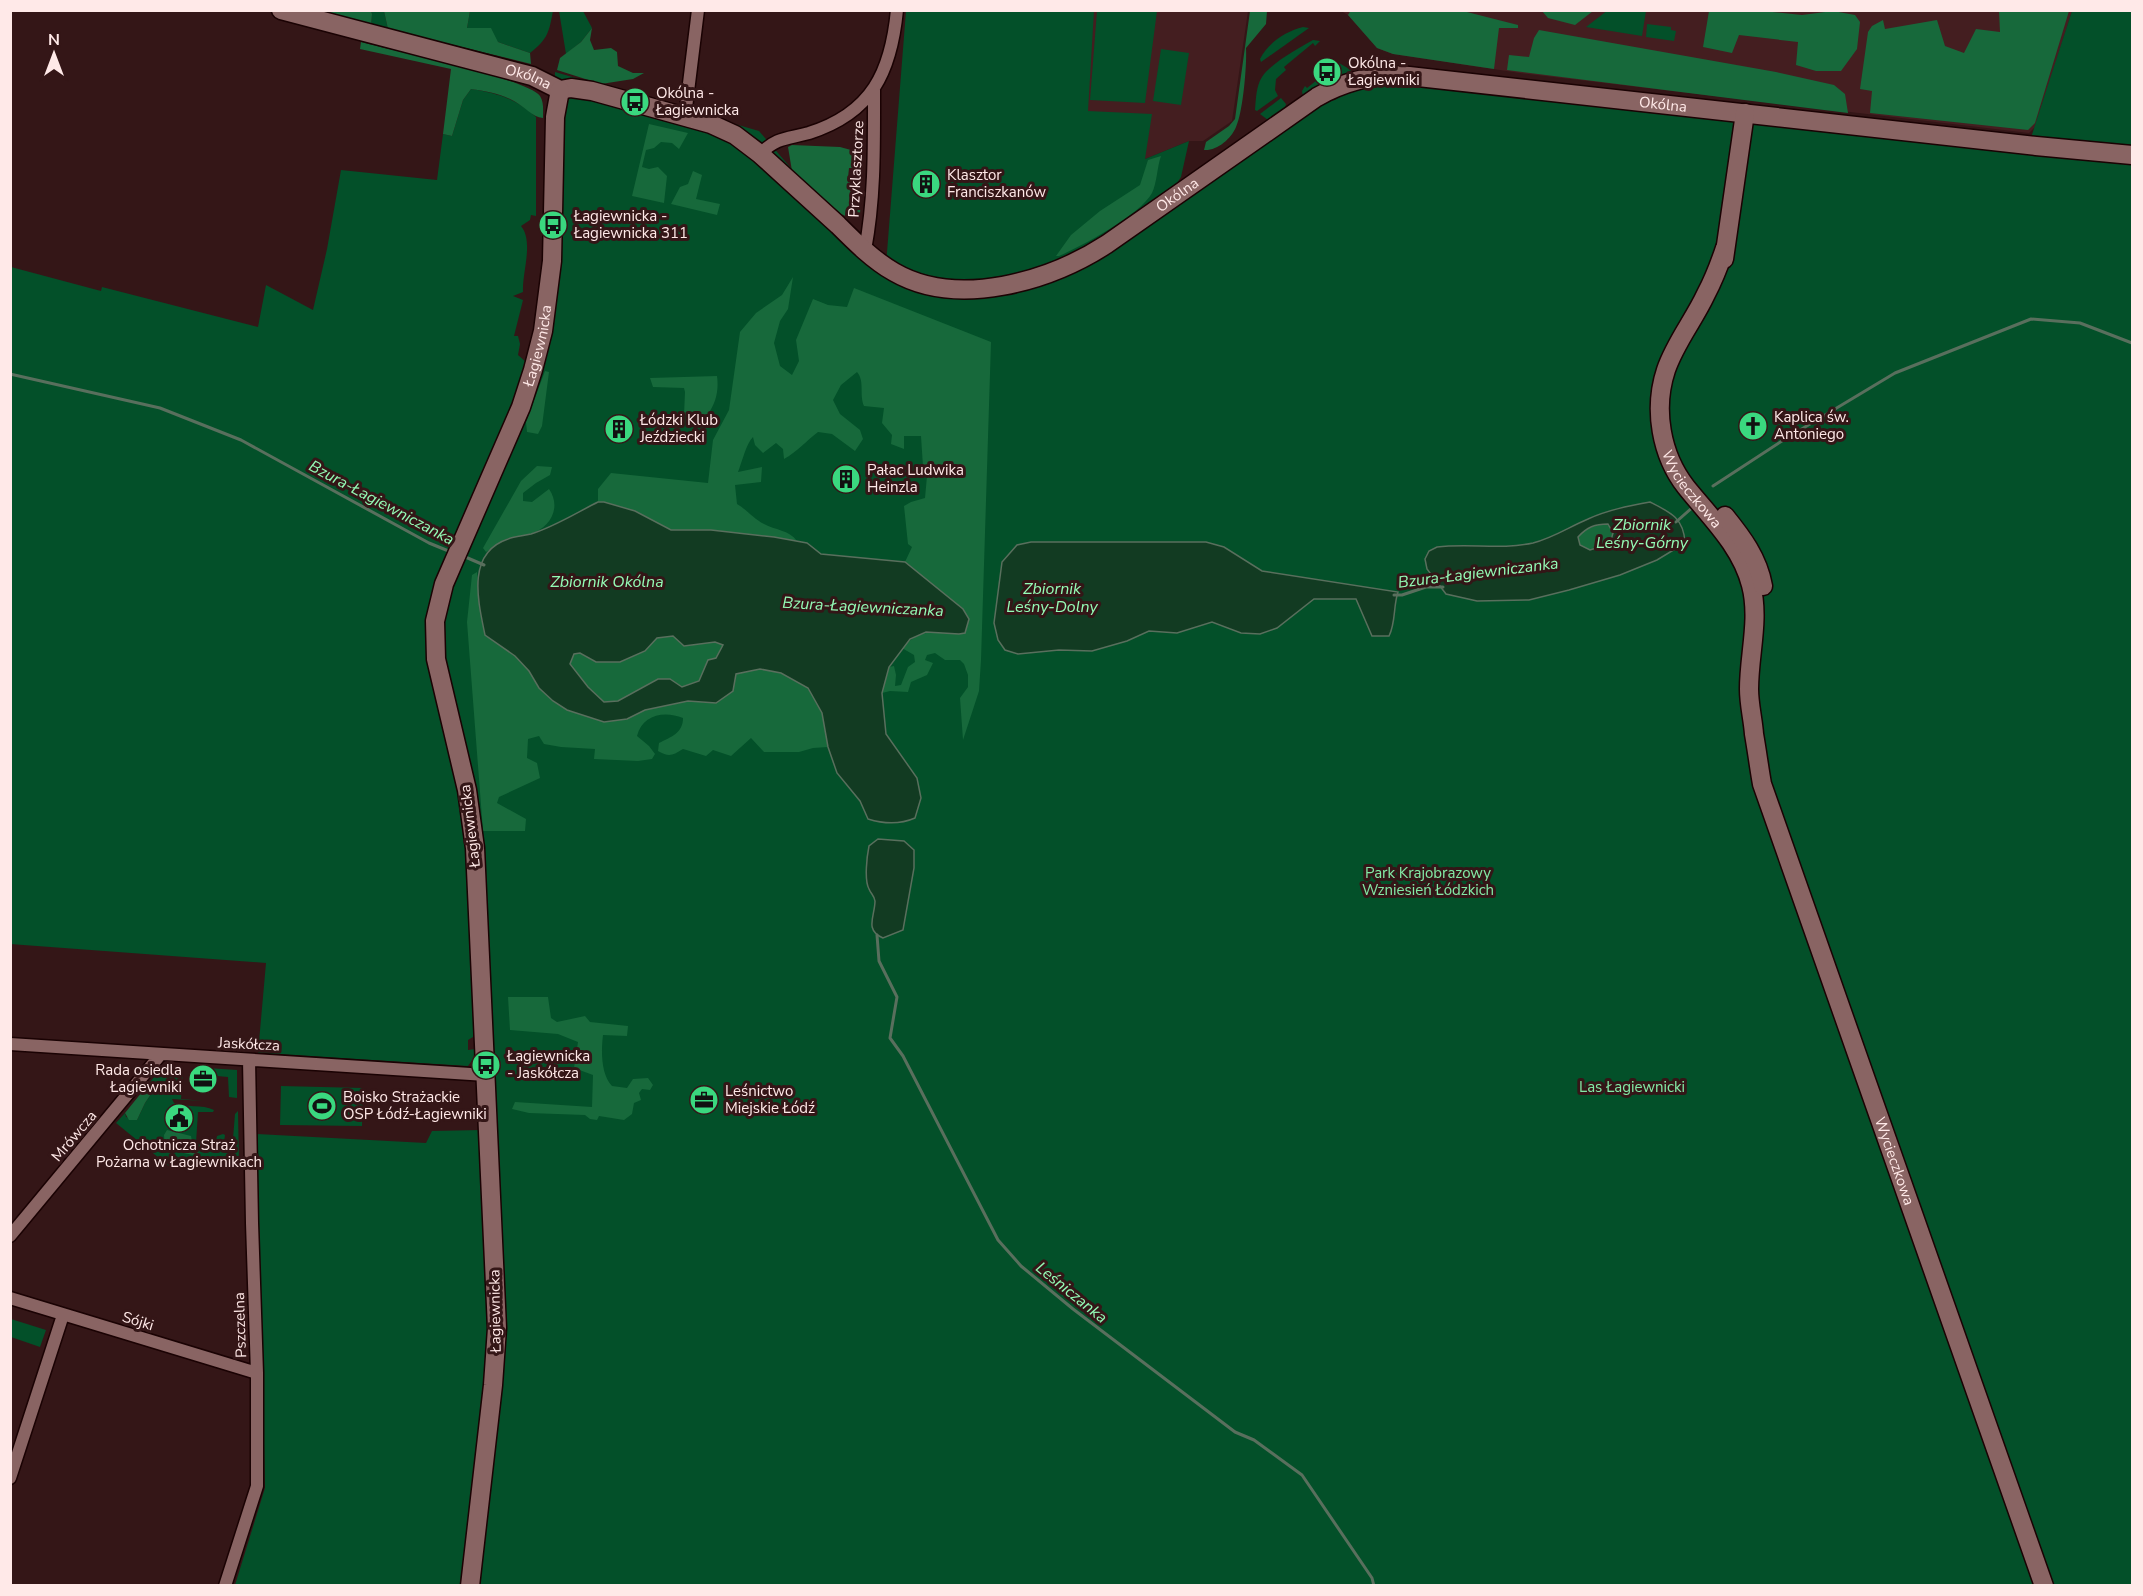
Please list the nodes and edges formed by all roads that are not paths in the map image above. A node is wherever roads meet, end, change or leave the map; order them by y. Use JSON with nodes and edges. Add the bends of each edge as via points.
{"nodes":[{"id":1,"x":281,"y":10,"type":"edge"},
{"id":2,"x":699,"y":10,"type":"edge"},
{"id":3,"x":897,"y":10,"type":"edge"},
{"id":4,"x":560,"y":90,"type":"junction"},
{"id":5,"x":874,"y":90,"type":"junction"},
{"id":6,"x":1745,"y":113,"type":"junction"},
{"id":7,"x":685,"y":116,"type":"junction"},
{"id":8,"x":760,"y":154,"type":"junction"},
{"id":9,"x":2133,"y":155,"type":"edge"},
{"id":10,"x":865,"y":250,"type":"junction"},
{"id":11,"x":10,"y":1044,"type":"edge"},
{"id":12,"x":161,"y":1054,"type":"junction"},
{"id":13,"x":249,"y":1060,"type":"junction"},
{"id":14,"x":486,"y":1075,"type":"junction"},
{"id":15,"x":10,"y":1236,"type":"edge"},
{"id":16,"x":10,"y":1298,"type":"edge"},
{"id":17,"x":63,"y":1315,"type":"junction"},
{"id":18,"x":257,"y":1373,"type":"junction"},
{"id":19,"x":10,"y":1478,"type":"edge"},
{"id":20,"x":225,"y":1586,"type":"edge"},
{"id":21,"x":471,"y":1586,"type":"edge"},
{"id":22,"x":2044,"y":1586,"type":"edge"}],
"edges":[{"from":1,"to":4,"type":"street","name":"Okólna","via":[[532,76]]},
{"from":2,"to":7,"type":"street"},
{"from":3,"to":5,"type":"street","name":"Przyklasztorze","via":[[893,46]]},
{"from":4,"to":7,"type":"street","name":"Okólna","via":[[592,91]]},
{"from":4,"to":14,"type":"street","name":"Łagiewnicka","via":[[555,117],[552,261],[543,331],[521,407],[437,605],[434,637],[472,819]]},
{"from":5,"to":8,"type":"street","name":"Przyklasztorze","via":[[836,121],[776,141]]},
{"from":5,"to":10,"type":"street","name":"Przyklasztorze","via":[[874,148]]},
{"from":6,"to":9,"type":"street","name":"Okólna"},
{"from":6,"to":10,"type":"street","name":"Okólna","via":[[1409,76],[1371,77],[1317,97],[1100,248],[1044,276],[986,287],[937,287],[897,274]]},
{"from":6,"to":22,"type":"street","name":"Wycieczkowa","via":[[1722,274],[1674,387],[1676,441],[1691,473],[1754,556],[1766,623],[1755,734],[1771,810]]},
{"from":7,"to":8,"type":"street","name":"Okólna","via":[[721,127]]},
{"from":8,"to":10,"type":"street","name":"Okólna"},
{"from":11,"to":12,"type":"street","name":"Jaskółcza"},
{"from":12,"to":13,"type":"street","name":"Jaskółcza"},
{"from":12,"to":15,"type":"street","name":"Mrówcza"},
{"from":13,"to":14,"type":"street","name":"Jaskółcza"},
{"from":13,"to":18,"type":"street","name":"Pszczelna"},
{"from":14,"to":21,"type":"street","name":"Łagiewnicka","via":[[497,1328]]},
{"from":16,"to":17,"type":"street","name":"Sójki"},
{"from":17,"to":18,"type":"street","name":"Sójki"},
{"from":17,"to":19,"type":"street"},
{"from":18,"to":20,"type":"street","name":"Pszczelna","via":[[257,1486]]}]}
